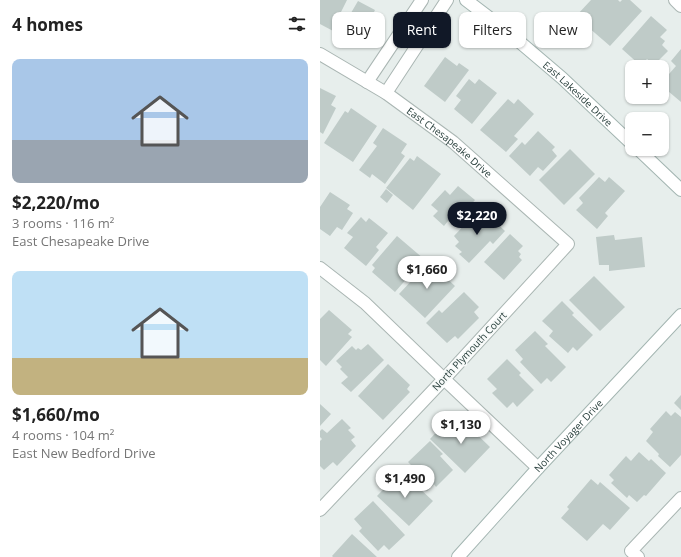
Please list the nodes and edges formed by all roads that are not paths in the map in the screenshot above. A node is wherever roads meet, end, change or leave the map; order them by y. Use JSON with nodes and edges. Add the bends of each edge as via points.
{"nodes":[{"id":1,"x":422,"y":0,"type":"edge"},
{"id":2,"x":447,"y":0,"type":"edge"},
{"id":3,"x":466,"y":0,"type":"edge"},
{"id":4,"x":675,"y":0,"type":"edge"},
{"id":5,"x":681,"y":6,"type":"edge"},
{"id":6,"x":320,"y":54,"type":"edge"},
{"id":7,"x":367,"y":82,"type":"junction"},
{"id":8,"x":386,"y":94,"type":"junction"},
{"id":9,"x":625,"y":137,"type":"edge"},
{"id":10,"x":645,"y":156,"type":"edge"},
{"id":11,"x":681,"y":190,"type":"edge"},
{"id":12,"x":568,"y":244,"type":"joint"},
{"id":13,"x":320,"y":268,"type":"edge"},
{"id":14,"x":681,"y":315,"type":"edge"},
{"id":15,"x":444,"y":379,"type":"junction"},
{"id":16,"x":538,"y":468,"type":"junction"},
{"id":17,"x":681,"y":498,"type":"edge"},
{"id":18,"x":321,"y":508,"type":"edge"},
{"id":19,"x":634,"y":554,"type":"edge"},
{"id":20,"x":458,"y":557,"type":"edge"}],
"edges":[{"from":1,"to":7,"type":"street"},
{"from":2,"to":8,"type":"street"},
{"from":3,"to":9,"type":"street","name":"East Lakeside Drive","via":[[562,78]]},
{"from":4,"to":5,"type":"street"},
{"from":6,"to":7,"type":"street","name":"East Chesapeake Drive"},
{"from":7,"to":8,"type":"street","name":"East Chesapeake Drive"},
{"from":8,"to":12,"type":"street","name":"East Chesapeake Drive","via":[[453,142]]},
{"from":10,"to":11,"type":"street"},
{"from":12,"to":15,"type":"street","name":"North Plymouth Court"},
{"from":13,"to":15,"type":"street","via":[[365,302]]},
{"from":14,"to":16,"type":"street","name":"North Voyager Drive"},
{"from":15,"to":16,"type":"street"},
{"from":15,"to":18,"type":"street","name":"North Plymouth Court"},
{"from":16,"to":20,"type":"street","name":"North Voyager Drive"},
{"from":17,"to":19,"type":"street"}]}
